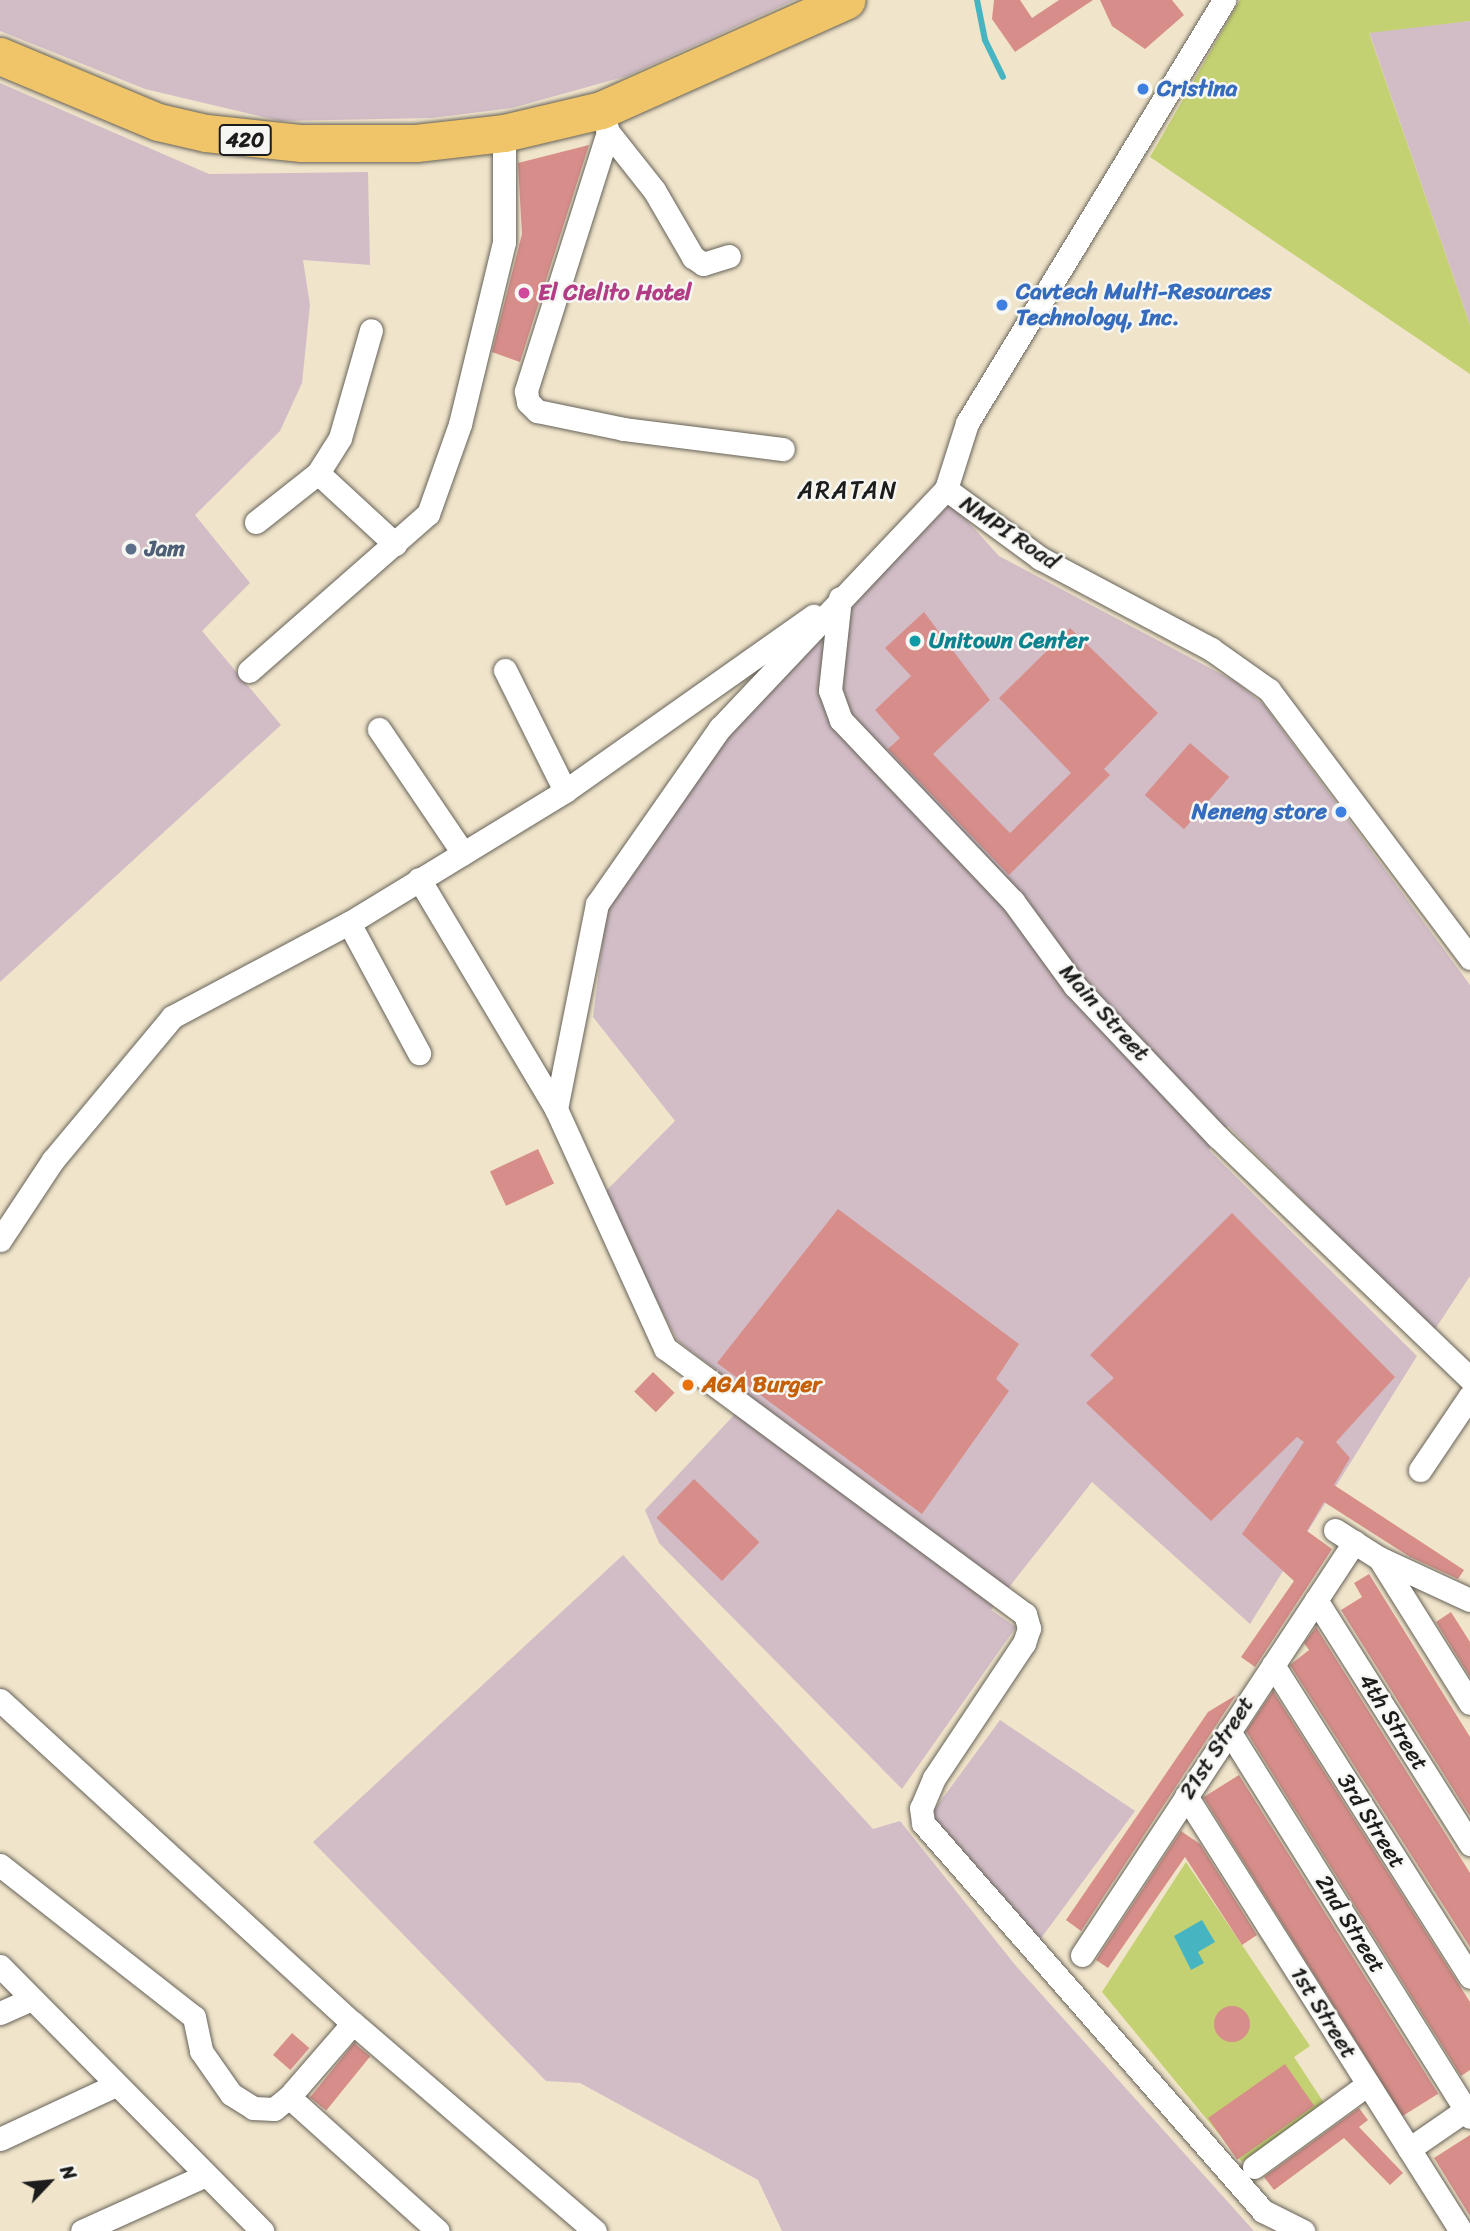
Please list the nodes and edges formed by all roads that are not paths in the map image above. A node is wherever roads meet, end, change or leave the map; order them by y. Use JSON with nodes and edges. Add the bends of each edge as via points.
{"nodes":[{"id":1,"x":847,"y":0,"type":"edge"},
{"id":2,"x":1224,"y":0,"type":"edge"},
{"id":3,"x":0,"y":56,"type":"edge"},
{"id":4,"x":605,"y":121,"type":"junction"},
{"id":5,"x":504,"y":132,"type":"junction"},
{"id":6,"x":729,"y":256,"type":"dead end"},
{"id":7,"x":371,"y":330,"type":"dead end"},
{"id":8,"x":783,"y":449,"type":"dead end"},
{"id":9,"x":318,"y":473,"type":"junction"},
{"id":10,"x":946,"y":489,"type":"junction"},
{"id":11,"x":256,"y":522,"type":"dead end"},
{"id":12,"x":395,"y":544,"type":"junction"},
{"id":13,"x":841,"y":598,"type":"junction"},
{"id":14,"x":505,"y":670,"type":"dead end"},
{"id":15,"x":249,"y":671,"type":"dead end"},
{"id":16,"x":379,"y":729,"type":"dead end"},
{"id":17,"x":565,"y":791,"type":"junction"},
{"id":18,"x":463,"y":853,"type":"junction"},
{"id":19,"x":419,"y":879,"type":"junction"},
{"id":20,"x":349,"y":923,"type":"junction"},
{"id":21,"x":1470,"y":958,"type":"edge"},
{"id":22,"x":419,"y":1053,"type":"dead end"},
{"id":23,"x":556,"y":1109,"type":"junction"},
{"id":24,"x":0,"y":1240,"type":"edge"},
{"id":25,"x":1470,"y":1379,"type":"edge"},
{"id":26,"x":1470,"y":1396,"type":"edge"},
{"id":27,"x":1420,"y":1470,"type":"dead end"},
{"id":28,"x":1379,"y":1558,"type":"junction"},
{"id":29,"x":1316,"y":1600,"type":"junction"},
{"id":30,"x":1470,"y":1600,"type":"edge"},
{"id":31,"x":1273,"y":1665,"type":"junction"},
{"id":32,"x":0,"y":1700,"type":"edge"},
{"id":33,"x":1470,"y":1703,"type":"edge"},
{"id":34,"x":1229,"y":1731,"type":"junction"},
{"id":35,"x":1186,"y":1796,"type":"junction"},
{"id":36,"x":1470,"y":1844,"type":"edge"},
{"id":37,"x":0,"y":1865,"type":"edge"},
{"id":38,"x":1082,"y":1955,"type":"dead end"},
{"id":39,"x":0,"y":1966,"type":"edge"},
{"id":40,"x":1470,"y":1977,"type":"edge"},
{"id":41,"x":31,"y":1999,"type":"junction"},
{"id":42,"x":0,"y":2012,"type":"edge"},
{"id":43,"x":353,"y":2023,"type":"junction"},
{"id":44,"x":1368,"y":2084,"type":"junction"},
{"id":45,"x":116,"y":2085,"type":"junction"},
{"id":46,"x":289,"y":2096,"type":"junction"},
{"id":47,"x":1469,"y":2111,"type":"edge"},
{"id":48,"x":0,"y":2139,"type":"edge"},
{"id":49,"x":1409,"y":2149,"type":"junction"},
{"id":50,"x":1254,"y":2166,"type":"dead end"},
{"id":51,"x":204,"y":2176,"type":"junction"},
{"id":52,"x":82,"y":2231,"type":"edge"},
{"id":53,"x":262,"y":2231,"type":"edge"},
{"id":54,"x":438,"y":2231,"type":"edge"},
{"id":55,"x":595,"y":2231,"type":"edge"},
{"id":56,"x":1303,"y":2231,"type":"edge"},
{"id":57,"x":1461,"y":2231,"type":"edge"}],
"edges":[{"from":1,"to":4,"type":"main road","number":"420"},
{"from":2,"to":10,"type":"street","name":"NMPI Road","via":[[967,423]]},
{"from":3,"to":5,"type":"main road","number":"420","via":[[158,122],[243,140],[353,145]]},
{"from":4,"to":5,"type":"main road","number":"420"},
{"from":4,"to":6,"type":"street","via":[[654,190],[693,257],[703,264]]},
{"from":4,"to":8,"type":"street","via":[[526,391],[528,402],[537,411],[624,429]]},
{"from":5,"to":12,"type":"street","via":[[504,242],[460,424],[428,514]]},
{"from":7,"to":9,"type":"street","via":[[341,438]]},
{"from":9,"to":11,"type":"street"},
{"from":9,"to":12,"type":"street"},
{"from":10,"to":13,"type":"street"},
{"from":10,"to":21,"type":"street","name":"NMPI Road","via":[[1040,558],[1211,649],[1269,690]]},
{"from":12,"to":15,"type":"street"},
{"from":13,"to":17,"type":"street"},
{"from":13,"to":23,"type":"street","via":[[720,728],[597,904]]},
{"from":13,"to":25,"type":"street","name":"Main Street","via":[[830,690],[841,720],[1013,901],[1076,986],[1217,1136]]},
{"from":14,"to":17,"type":"street"},
{"from":16,"to":18,"type":"street"},
{"from":17,"to":18,"type":"street"},
{"from":18,"to":19,"type":"street"},
{"from":19,"to":20,"type":"street"},
{"from":19,"to":23,"type":"street"},
{"from":20,"to":22,"type":"street"},
{"from":20,"to":24,"type":"street","via":[[172,1017],[53,1160]]},
{"from":23,"to":56,"type":"street","via":[[665,1348],[1025,1614],[1030,1628],[1024,1643],[934,1778],[921,1808],[923,1823],[1263,2211]]},
{"from":26,"to":27,"type":"street"},
{"from":28,"to":29,"type":"street","name":"21st Street","via":[[1345,1536]]},
{"from":28,"to":30,"type":"street","name":"21st Street"},
{"from":28,"to":33,"type":"street"},
{"from":29,"to":31,"type":"street","name":"21st Street"},
{"from":29,"to":36,"type":"street","name":"4th Street"},
{"from":31,"to":34,"type":"street","name":"21st Street"},
{"from":31,"to":40,"type":"street","name":"3rd Street"},
{"from":32,"to":43,"type":"street"},
{"from":34,"to":35,"type":"street","name":"21st Street"},
{"from":34,"to":47,"type":"street","name":"2nd Street"},
{"from":35,"to":38,"type":"street","name":"21st Street"},
{"from":35,"to":44,"type":"street","name":"1st Street"},
{"from":37,"to":46,"type":"street","via":[[194,2017],[201,2051],[231,2094],[253,2108],[275,2109]]},
{"from":39,"to":41,"type":"street"},
{"from":41,"to":42,"type":"street"},
{"from":41,"to":45,"type":"street"},
{"from":43,"to":46,"type":"street"},
{"from":43,"to":55,"type":"street"},
{"from":44,"to":49,"type":"street","name":"1st Street"},
{"from":44,"to":50,"type":"street"},
{"from":45,"to":48,"type":"street"},
{"from":45,"to":51,"type":"street"},
{"from":46,"to":54,"type":"street"},
{"from":47,"to":49,"type":"street"},
{"from":49,"to":57,"type":"street","name":"1st Street"},
{"from":51,"to":52,"type":"street"},
{"from":51,"to":53,"type":"street"}]}
